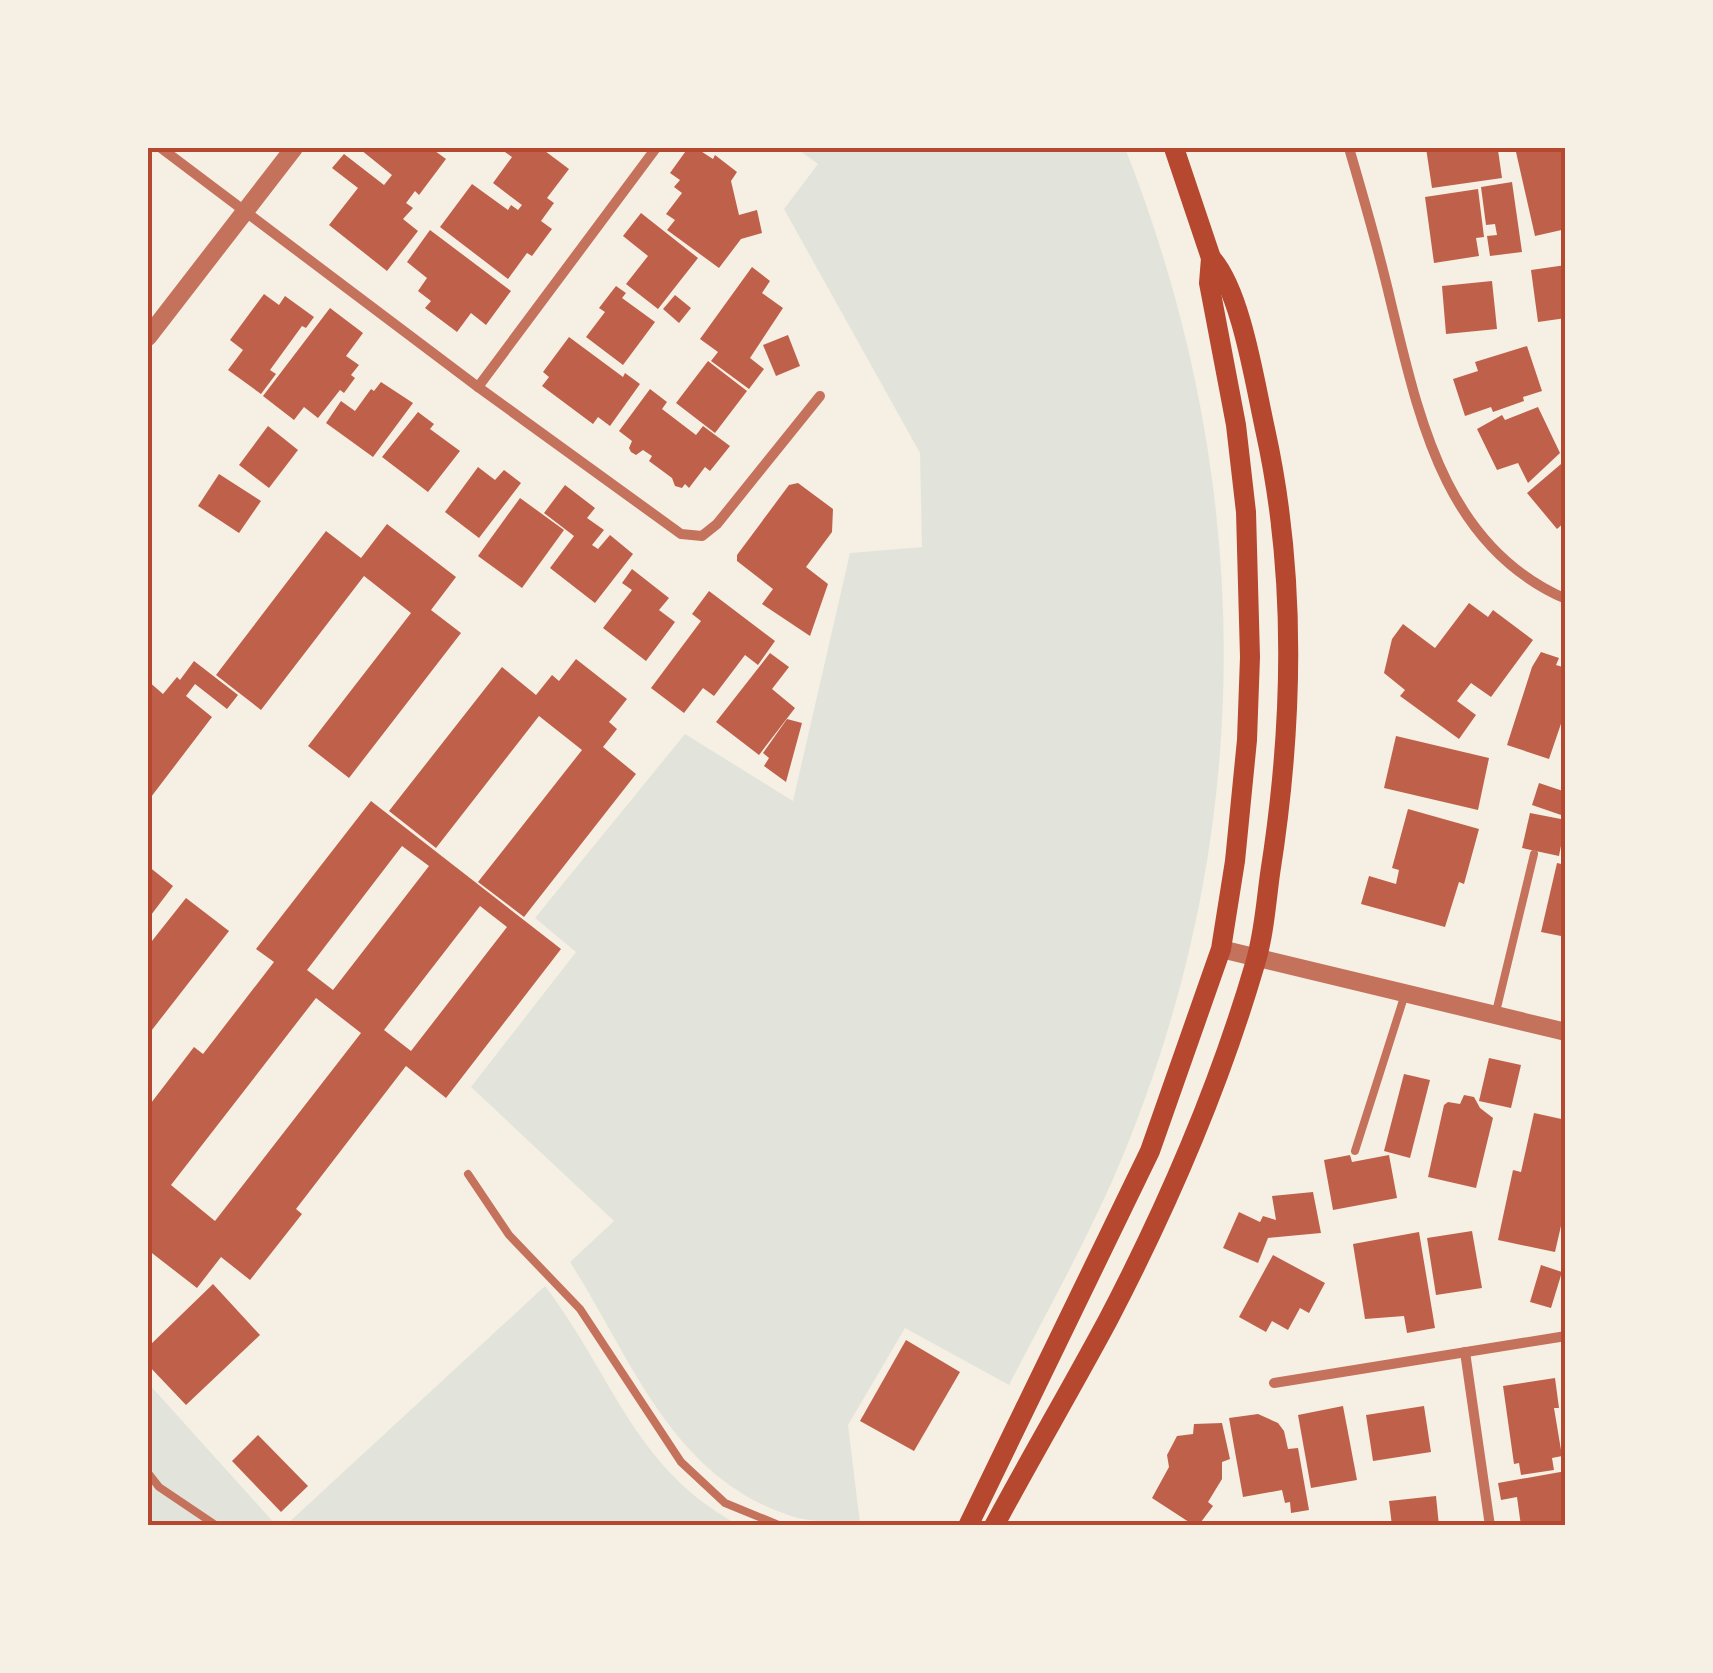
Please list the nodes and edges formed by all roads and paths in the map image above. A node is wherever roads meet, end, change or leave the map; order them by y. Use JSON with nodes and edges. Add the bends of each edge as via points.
{"nodes":[{"id":1,"x":161,"y":148,"type":"edge"},
{"id":2,"x":294,"y":148,"type":"edge"},
{"id":3,"x":656,"y":148,"type":"edge"},
{"id":4,"x":1174,"y":148,"type":"edge"},
{"id":5,"x":1350,"y":148,"type":"edge"},
{"id":6,"x":245,"y":213,"type":"junction"},
{"id":7,"x":1211,"y":258,"type":"junction"},
{"id":8,"x":148,"y":337,"type":"edge"},
{"id":9,"x":478,"y":387,"type":"junction"},
{"id":10,"x":820,"y":396,"type":"dead end"},
{"id":11,"x":1566,"y":599,"type":"edge"},
{"id":12,"x":1534,"y":854,"type":"dead end"},
{"id":13,"x":1221,"y":949,"type":"junction"},
{"id":14,"x":1257,"y":958,"type":"junction"},
{"id":15,"x":1405,"y":994,"type":"junction"},
{"id":16,"x":1495,"y":1016,"type":"junction"},
{"id":17,"x":1566,"y":1032,"type":"edge"},
{"id":18,"x":1355,"y":1151,"type":"dead end"},
{"id":19,"x":468,"y":1174,"type":"dead end"},
{"id":20,"x":1566,"y":1336,"type":"edge"},
{"id":21,"x":1465,"y":1352,"type":"junction"},
{"id":22,"x":1274,"y":1383,"type":"dead end"},
{"id":23,"x":148,"y":1472,"type":"edge"},
{"id":24,"x":217,"y":1526,"type":"edge"},
{"id":25,"x":782,"y":1526,"type":"edge"},
{"id":26,"x":968,"y":1526,"type":"edge"},
{"id":27,"x":994,"y":1526,"type":"edge"},
{"id":28,"x":1490,"y":1526,"type":"edge"}],
"edges":[{"from":1,"to":6,"type":"street"},
{"from":2,"to":6,"type":"street"},
{"from":3,"to":9,"type":"street"},
{"from":4,"to":7,"type":"main road"},
{"from":5,"to":11,"type":"street","via":[[1440,471],[1469,524],[1504,561]]},
{"from":6,"to":8,"type":"street"},
{"from":6,"to":9,"type":"street"},
{"from":7,"to":13,"type":"main road","via":[[1208,284],[1246,512],[1250,657],[1241,811]]},
{"from":7,"to":14,"type":"main road","via":[[1224,272],[1273,464],[1285,581],[1285,754]]},
{"from":9,"to":10,"type":"street","via":[[666,526],[691,536],[717,524]]},
{"from":12,"to":16,"type":"lane"},
{"from":13,"to":14,"type":"street"},
{"from":13,"to":26,"type":"main road","via":[[1150,1151]]},
{"from":14,"to":15,"type":"street"},
{"from":14,"to":27,"type":"main road","via":[[1180,1170],[1108,1319]]},
{"from":15,"to":16,"type":"street"},
{"from":15,"to":18,"type":"lane"},
{"from":16,"to":17,"type":"street"},
{"from":19,"to":25,"type":"lane","via":[[508,1235],[580,1309],[681,1462],[726,1503]]},
{"from":20,"to":21,"type":"street"},
{"from":21,"to":22,"type":"street"},
{"from":21,"to":28,"type":"street"},
{"from":23,"to":24,"type":"lane","via":[[159,1487]]}]}
